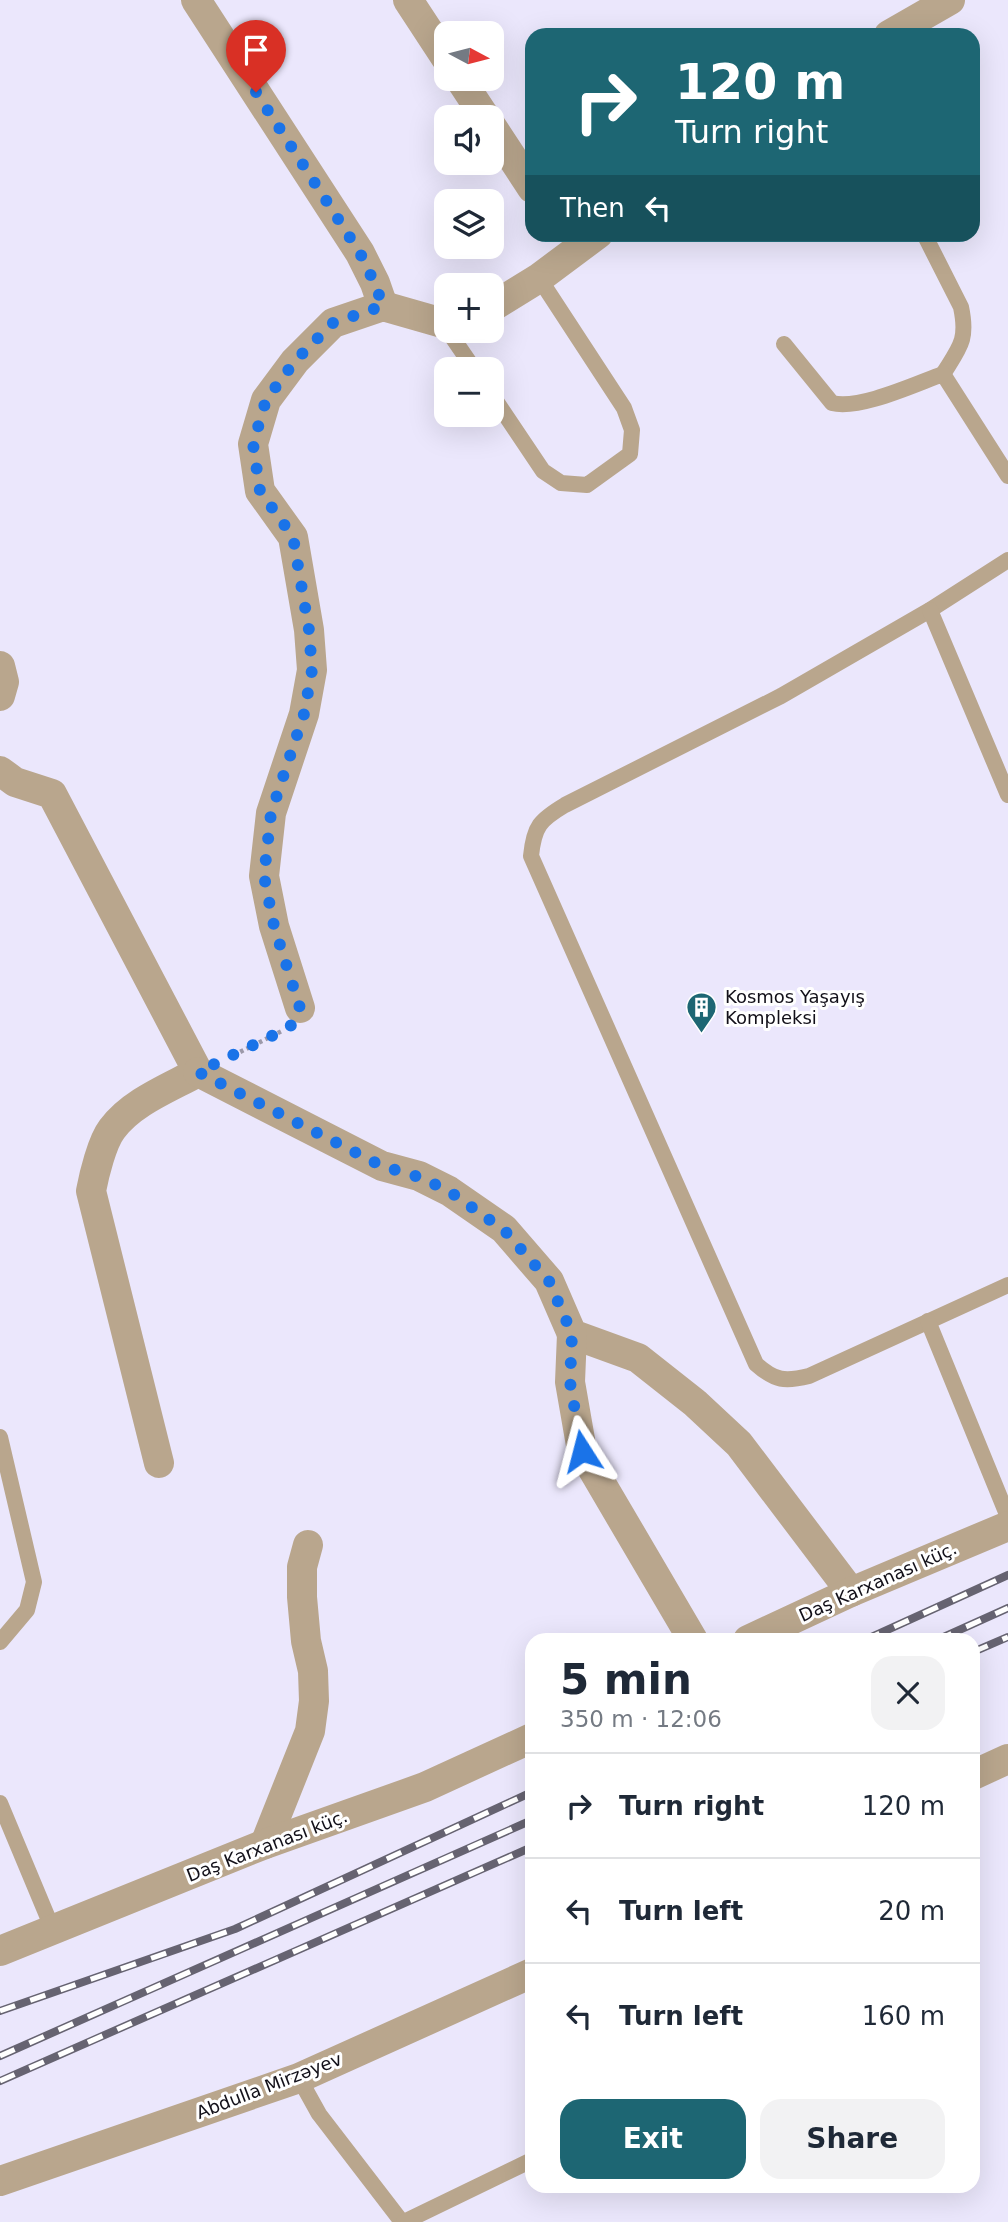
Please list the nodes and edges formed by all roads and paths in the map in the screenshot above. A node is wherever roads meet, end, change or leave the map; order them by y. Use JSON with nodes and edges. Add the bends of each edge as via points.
{"nodes":[{"id":1,"x":196,"y":0,"type":"edge"},
{"id":2,"x":408,"y":0,"type":"edge"},
{"id":3,"x":950,"y":0,"type":"edge"},
{"id":4,"x":901,"y":28,"type":"edge"},
{"id":5,"x":434,"y":40,"type":"edge"},
{"id":6,"x":504,"y":145,"type":"edge"},
{"id":7,"x":525,"y":177,"type":"edge"},
{"id":8,"x":577,"y":242,"type":"edge"},
{"id":9,"x":928,"y":242,"type":"edge"},
{"id":10,"x":539,"y":278,"type":"junction"},
{"id":11,"x":504,"y":300,"type":"edge"},
{"id":12,"x":383,"y":306,"type":"junction"},
{"id":13,"x":434,"y":323,"type":"edge"},
{"id":14,"x":784,"y":344,"type":"dead end"},
{"id":15,"x":943,"y":374,"type":"junction"},
{"id":16,"x":504,"y":414,"type":"edge"},
{"id":17,"x":1008,"y":476,"type":"edge"},
{"id":18,"x":1008,"y":560,"type":"edge"},
{"id":19,"x":930,"y":610,"type":"junction"},
{"id":20,"x":0,"y":666,"type":"edge"},
{"id":21,"x":0,"y":696,"type":"edge"},
{"id":22,"x":0,"y":771,"type":"edge"},
{"id":23,"x":1008,"y":795,"type":"edge"},
{"id":24,"x":300,"y":1008,"type":"joint"},
{"id":25,"x":198,"y":1072,"type":"junction"},
{"id":26,"x":1008,"y":1285,"type":"edge"},
{"id":27,"x":928,"y":1321,"type":"junction"},
{"id":28,"x":572,"y":1334,"type":"junction"},
{"id":29,"x":0,"y":1437,"type":"edge"},
{"id":30,"x":159,"y":1463,"type":"dead end"},
{"id":31,"x":1008,"y":1517,"type":"edge"},
{"id":32,"x":1008,"y":1526,"type":"edge"},
{"id":33,"x":308,"y":1545,"type":"dead end"},
{"id":34,"x":851,"y":1592,"type":"junction"},
{"id":35,"x":689,"y":1633,"type":"edge"},
{"id":36,"x":763,"y":1633,"type":"edge"},
{"id":37,"x":0,"y":1642,"type":"edge"},
{"id":38,"x":525,"y":1741,"type":"edge"},
{"id":39,"x":1008,"y":1759,"type":"edge"},
{"id":40,"x":980,"y":1772,"type":"edge"},
{"id":41,"x":0,"y":1803,"type":"edge"},
{"id":42,"x":265,"y":1844,"type":"junction"},
{"id":43,"x":53,"y":1930,"type":"junction"},
{"id":44,"x":0,"y":1951,"type":"edge"},
{"id":45,"x":525,"y":1976,"type":"edge"},
{"id":46,"x":299,"y":2078,"type":"junction"},
{"id":47,"x":525,"y":2163,"type":"edge"},
{"id":48,"x":0,"y":2181,"type":"edge"},
{"id":49,"x":403,"y":2222,"type":"edge"}],
"edges":[{"from":1,"to":12,"type":"street","via":[[360,253]]},
{"from":2,"to":5,"type":"street"},
{"from":3,"to":4,"type":"street"},
{"from":6,"to":7,"type":"street"},
{"from":8,"to":10,"type":"street"},
{"from":9,"to":15,"type":"lane","via":[[963,318],[962,344]]},
{"from":10,"to":11,"type":"street"},
{"from":10,"to":16,"type":"lane","via":[[624,408],[632,429],[630,454],[587,485],[561,483],[543,471]]},
{"from":12,"to":13,"type":"street"},
{"from":12,"to":24,"type":"street","via":[[333,323],[295,361],[266,400],[253,444],[260,491],[293,537],[309,630],[312,670],[304,714],[271,813],[264,876],[274,926]]},
{"from":14,"to":15,"type":"lane","via":[[832,403],[843,406]]},
{"from":15,"to":17,"type":"lane"},
{"from":18,"to":19,"type":"lane"},
{"from":19,"to":23,"type":"lane"},
{"from":19,"to":27,"type":"lane","via":[[782,696],[545,817],[533,836],[531,856],[756,1364],[768,1375],[799,1379]]},
{"from":20,"to":21,"type":"street","via":[[4,682]]},
{"from":22,"to":25,"type":"street","via":[[15,782],[52,794]]},
{"from":24,"to":25,"type":"path","via":[[290,1027]]},
{"from":25,"to":28,"type":"street","via":[[382,1166],[449,1191],[504,1230],[549,1281]]},
{"from":25,"to":30,"type":"street","via":[[136,1106],[111,1130],[91,1191]]},
{"from":26,"to":27,"type":"lane"},
{"from":27,"to":31,"type":"lane"},
{"from":28,"to":34,"type":"street","via":[[638,1358],[695,1403],[739,1444]]},
{"from":28,"to":35,"type":"street","via":[[570,1382],[582,1451]]},
{"from":29,"to":37,"type":"lane","via":[[34,1582],[27,1610]]},
{"from":32,"to":34,"type":"street","name":"Daş Karxanası küç."},
{"from":33,"to":42,"type":"street","via":[[302,1597],[313,1671],[310,1731]]},
{"from":34,"to":36,"type":"street","name":"Daş Karxanası küç."},
{"from":38,"to":42,"type":"street","name":"Daş Karxanası küç.","via":[[425,1787]]},
{"from":39,"to":40,"type":"street"},
{"from":41,"to":43,"type":"lane"},
{"from":42,"to":43,"type":"street","name":"Daş Karxanası küç."},
{"from":43,"to":44,"type":"street","name":"Daş Karxanası küç."},
{"from":45,"to":46,"type":"street","name":"Abdulla Mirzəyev"},
{"from":46,"to":48,"type":"street","name":"Abdulla Mirzəyev"},
{"from":46,"to":49,"type":"lane","via":[[319,2114]]},
{"from":47,"to":49,"type":"lane"}]}
